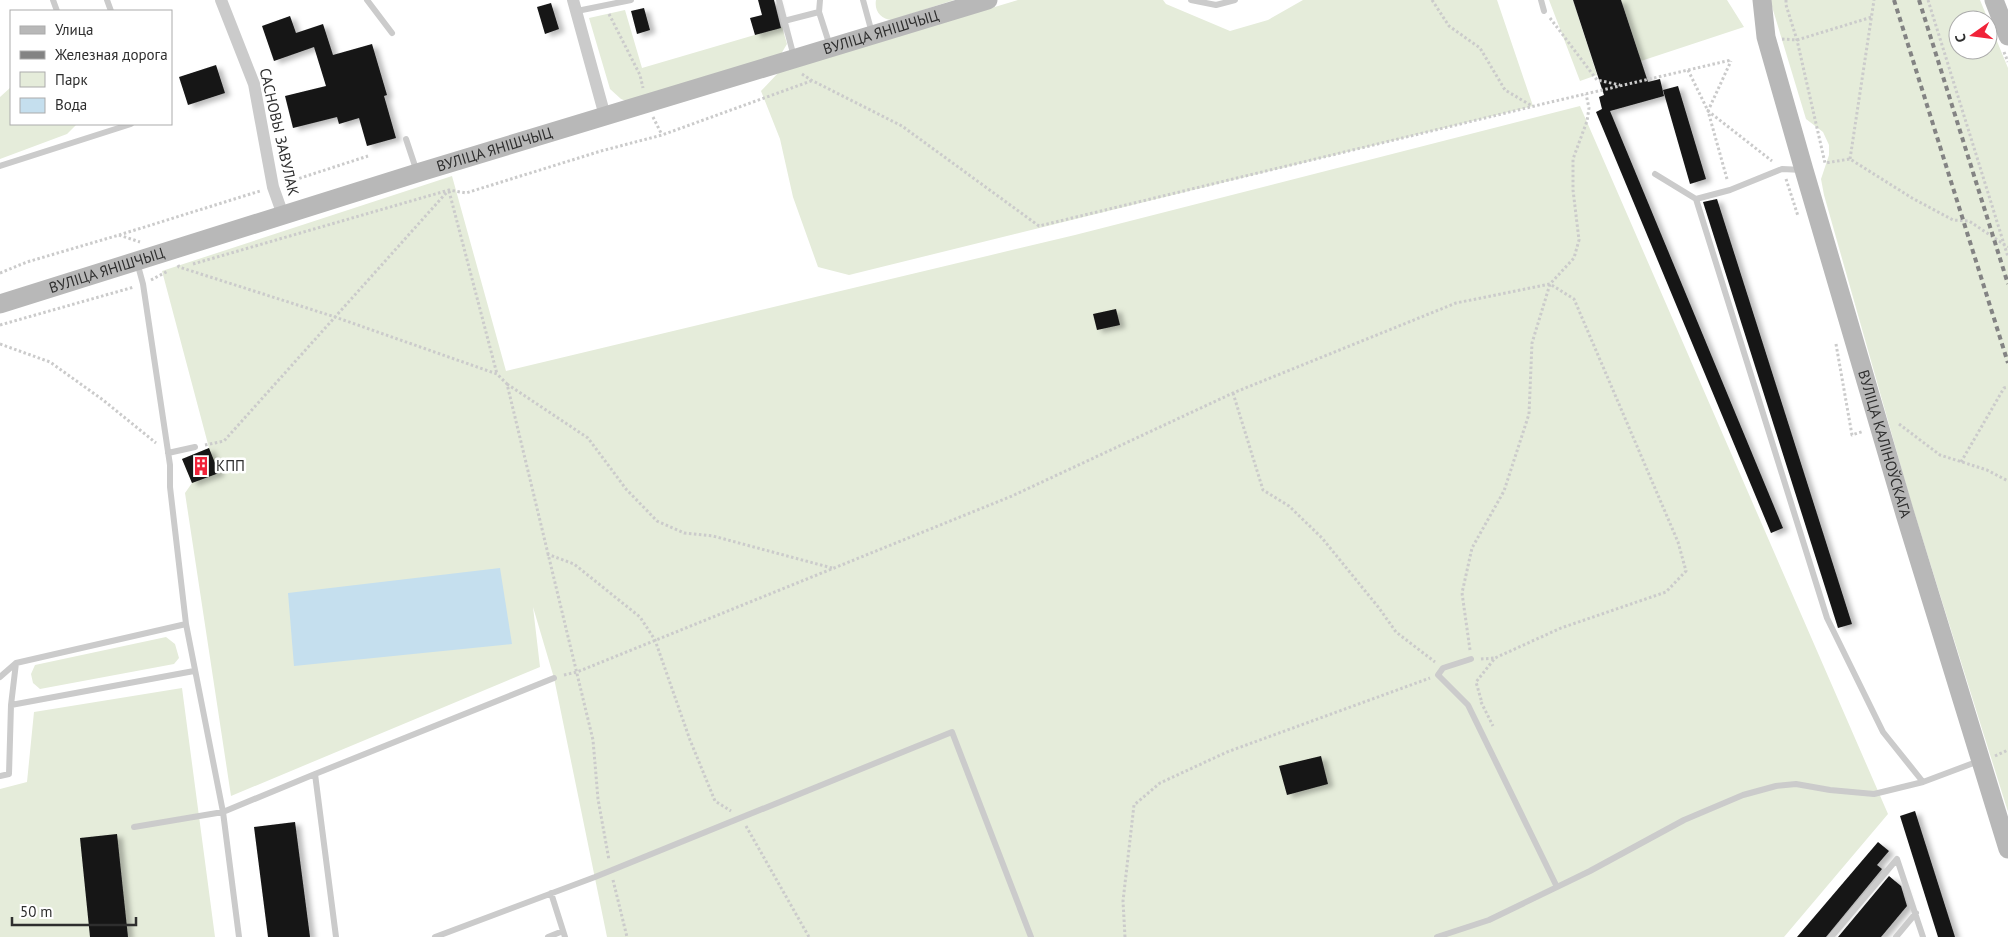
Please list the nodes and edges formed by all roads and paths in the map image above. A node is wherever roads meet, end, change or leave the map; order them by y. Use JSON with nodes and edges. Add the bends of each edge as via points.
{"nodes":[{"id":1,"x":221,"y":0,"type":"edge"},
{"id":2,"x":367,"y":0,"type":"edge"},
{"id":3,"x":631,"y":0,"type":"edge"},
{"id":4,"x":779,"y":0,"type":"edge"},
{"id":5,"x":820,"y":0,"type":"edge"},
{"id":6,"x":863,"y":0,"type":"edge"},
{"id":7,"x":988,"y":0,"type":"edge"},
{"id":8,"x":1191,"y":0,"type":"edge"},
{"id":9,"x":1234,"y":0,"type":"edge"},
{"id":10,"x":1432,"y":0,"type":"edge"},
{"id":11,"x":1541,"y":0,"type":"edge"},
{"id":12,"x":1749,"y":0,"type":"edge"},
{"id":13,"x":1762,"y":0,"type":"edge"},
{"id":14,"x":1786,"y":0,"type":"edge"},
{"id":15,"x":1874,"y":0,"type":"edge"},
{"id":16,"x":1928,"y":0,"type":"edge"},
{"id":17,"x":1994,"y":0,"type":"edge"},
{"id":18,"x":604,"y":3,"type":"edge"},
{"id":19,"x":575,"y":6,"type":"edge"},
{"id":20,"x":1544,"y":11,"type":"joint"},
{"id":21,"x":819,"y":12,"type":"junction"},
{"id":22,"x":1872,"y":17,"type":"junction"},
{"id":23,"x":784,"y":21,"type":"junction"},
{"id":24,"x":392,"y":34,"type":"dead end"},
{"id":25,"x":872,"y":36,"type":"junction"},
{"id":26,"x":2008,"y":36,"type":"edge"},
{"id":27,"x":1766,"y":37,"type":"junction"},
{"id":28,"x":1797,"y":40,"type":"junction"},
{"id":29,"x":830,"y":48,"type":"junction"},
{"id":30,"x":789,"y":59,"type":"junction"},
{"id":31,"x":1688,"y":70,"type":"junction"},
{"id":32,"x":811,"y":80,"type":"junction"},
{"id":33,"x":1623,"y":85,"type":"junction"},
{"id":34,"x":1586,"y":94,"type":"junction"},
{"id":35,"x":646,"y":104,"type":"junction"},
{"id":36,"x":1533,"y":106,"type":"junction"},
{"id":37,"x":1708,"y":111,"type":"junction"},
{"id":38,"x":605,"y":116,"type":"junction"},
{"id":39,"x":128,"y":125,"type":"edge"},
{"id":40,"x":662,"y":134,"type":"junction"},
{"id":41,"x":406,"y":139,"type":"dead end"},
{"id":42,"x":368,"y":156,"type":"dead end"},
{"id":43,"x":1850,"y":159,"type":"junction"},
{"id":44,"x":0,"y":166,"type":"edge"},
{"id":45,"x":1782,"y":169,"type":"junction"},
{"id":46,"x":1804,"y":170,"type":"junction"},
{"id":47,"x":417,"y":173,"type":"junction"},
{"id":48,"x":1655,"y":174,"type":"dead end"},
{"id":49,"x":273,"y":187,"type":"junction"},
{"id":50,"x":448,"y":190,"type":"junction"},
{"id":51,"x":1730,"y":190,"type":"junction"},
{"id":52,"x":1696,"y":198,"type":"junction"},
{"id":53,"x":283,"y":215,"type":"junction"},
{"id":54,"x":1800,"y":224,"type":"dead end"},
{"id":55,"x":119,"y":235,"type":"junction"},
{"id":56,"x":2004,"y":244,"type":"junction"},
{"id":57,"x":2008,"y":247,"type":"edge"},
{"id":58,"x":167,"y":252,"type":"junction"},
{"id":59,"x":2008,"y":258,"type":"edge"},
{"id":60,"x":137,"y":262,"type":"junction"},
{"id":61,"x":179,"y":267,"type":"junction"},
{"id":62,"x":0,"y":273,"type":"edge"},
{"id":63,"x":143,"y":284,"type":"junction"},
{"id":64,"x":1550,"y":284,"type":"junction"},
{"id":65,"x":0,"y":304,"type":"edge"},
{"id":66,"x":335,"y":317,"type":"junction"},
{"id":67,"x":0,"y":325,"type":"edge"},
{"id":68,"x":0,"y":344,"type":"edge"},
{"id":69,"x":1836,"y":344,"type":"dead end"},
{"id":70,"x":498,"y":374,"type":"junction"},
{"id":71,"x":507,"y":384,"type":"junction"},
{"id":72,"x":2008,"y":387,"type":"edge"},
{"id":73,"x":1232,"y":393,"type":"junction"},
{"id":74,"x":1899,"y":424,"type":"dead end"},
{"id":75,"x":1852,"y":434,"type":"dead end"},
{"id":76,"x":195,"y":447,"type":"joint"},
{"id":77,"x":168,"y":453,"type":"junction"},
{"id":78,"x":1961,"y":462,"type":"junction"},
{"id":79,"x":2008,"y":481,"type":"edge"},
{"id":80,"x":547,"y":553,"type":"junction"},
{"id":81,"x":832,"y":568,"type":"junction"},
{"id":82,"x":186,"y":624,"type":"junction"},
{"id":83,"x":655,"y":640,"type":"junction"},
{"id":84,"x":1495,"y":658,"type":"junction"},
{"id":85,"x":1471,"y":659,"type":"junction"},
{"id":86,"x":16,"y":663,"type":"junction"},
{"id":87,"x":1443,"y":668,"type":"junction"},
{"id":88,"x":194,"y":671,"type":"junction"},
{"id":89,"x":577,"y":672,"type":"junction"},
{"id":90,"x":1438,"y":675,"type":"junction"},
{"id":91,"x":0,"y":677,"type":"edge"},
{"id":92,"x":554,"y":678,"type":"joint"},
{"id":93,"x":1475,"y":697,"type":"dead end"},
{"id":94,"x":1482,"y":703,"type":"junction"},
{"id":95,"x":11,"y":705,"type":"junction"},
{"id":96,"x":1494,"y":730,"type":"dead end"},
{"id":97,"x":1981,"y":760,"type":"junction"},
{"id":98,"x":315,"y":774,"type":"junction"},
{"id":99,"x":0,"y":776,"type":"edge"},
{"id":100,"x":1923,"y":782,"type":"junction"},
{"id":101,"x":223,"y":812,"type":"junction"},
{"id":102,"x":740,"y":817,"type":"junction"},
{"id":103,"x":134,"y":827,"type":"dead end"},
{"id":104,"x":2008,"y":849,"type":"edge"},
{"id":105,"x":610,"y":870,"type":"junction"},
{"id":106,"x":1557,"y":887,"type":"junction"},
{"id":107,"x":552,"y":893,"type":"junction"},
{"id":108,"x":1916,"y":913,"type":"junction"},
{"id":109,"x":564,"y":934,"type":"edge"},
{"id":110,"x":239,"y":937,"type":"edge"},
{"id":111,"x":336,"y":937,"type":"edge"},
{"id":112,"x":435,"y":937,"type":"edge"},
{"id":113,"x":548,"y":937,"type":"edge"},
{"id":114,"x":627,"y":937,"type":"edge"},
{"id":115,"x":809,"y":937,"type":"edge"},
{"id":116,"x":1031,"y":937,"type":"edge"},
{"id":117,"x":1125,"y":937,"type":"edge"},
{"id":118,"x":1437,"y":937,"type":"edge"},
{"id":119,"x":1830,"y":937,"type":"edge"},
{"id":120,"x":1896,"y":937,"type":"edge"},
{"id":121,"x":1924,"y":937,"type":"edge"}],
"edges":[{"from":1,"to":49,"type":"street","name":"САСНОВЫ ЗАВУЛАК","via":[[254,84]]},
{"from":2,"to":24,"type":"lane"},
{"from":3,"to":18,"type":"lane"},
{"from":4,"to":23,"type":"lane"},
{"from":5,"to":21,"type":"lane"},
{"from":6,"to":25,"type":"lane"},
{"from":7,"to":25,"type":"street","name":"ВУЛІЦА ЯНІШЧЫЦ"},
{"from":8,"to":9,"type":"lane","via":[[1216,5]]},
{"from":10,"to":36,"type":"path","via":[[1449,26],[1480,48],[1505,90]]},
{"from":11,"to":20,"type":"lane"},
{"from":12,"to":27,"type":"street","name":"ВУЛІЦА КАЛІНОЎСКАГА"},
{"from":13,"to":27,"type":"street","name":"ВУЛІЦА КАЛІНОЎСКАГА"},
{"from":14,"to":28,"type":"path"},
{"from":15,"to":22,"type":"path"},
{"from":16,"to":56,"type":"path"},
{"from":17,"to":26,"type":"street"},
{"from":18,"to":19,"type":"lane"},
{"from":18,"to":35,"type":"path","via":[[640,75]]},
{"from":19,"to":38,"type":"street"},
{"from":20,"to":33,"type":"path","via":[[1597,80]]},
{"from":21,"to":23,"type":"lane"},
{"from":21,"to":29,"type":"lane"},
{"from":22,"to":28,"type":"path"},
{"from":22,"to":43,"type":"path"},
{"from":23,"to":30,"type":"lane"},
{"from":25,"to":29,"type":"street","name":"ВУЛІЦА ЯНІШЧЫЦ"},
{"from":27,"to":28,"type":"path"},
{"from":27,"to":46,"type":"street","name":"ВУЛІЦА КАЛІНОЎСКАГА"},
{"from":28,"to":43,"type":"path","via":[[1825,163]]},
{"from":29,"to":30,"type":"street","name":"ВУЛІЦА ЯНІШЧЫЦ"},
{"from":30,"to":32,"type":"path"},
{"from":30,"to":35,"type":"street","name":"ВУЛІЦА ЯНІШЧЫЦ"},
{"from":31,"to":33,"type":"path"},
{"from":31,"to":37,"type":"path"},
{"from":31,"to":37,"type":"path","via":[[1731,60]]},
{"from":32,"to":36,"type":"path","via":[[902,126],[1039,226]]},
{"from":32,"to":40,"type":"path"},
{"from":33,"to":34,"type":"path"},
{"from":34,"to":36,"type":"path"},
{"from":34,"to":64,"type":"path","via":[[1590,108],[1573,159],[1579,240],[1574,258]]},
{"from":35,"to":38,"type":"street","name":"ВУЛІЦА ЯНІШЧЫЦ"},
{"from":35,"to":40,"type":"path"},
{"from":37,"to":45,"type":"path"},
{"from":37,"to":51,"type":"path"},
{"from":38,"to":47,"type":"street","name":"ВУЛІЦА ЯНІШЧЫЦ"},
{"from":39,"to":44,"type":"lane"},
{"from":40,"to":50,"type":"path","via":[[466,193]]},
{"from":41,"to":47,"type":"lane"},
{"from":42,"to":49,"type":"path"},
{"from":43,"to":56,"type":"path","via":[[1912,198],[1953,220],[1969,221]]},
{"from":45,"to":46,"type":"lane"},
{"from":45,"to":51,"type":"lane"},
{"from":45,"to":54,"type":"path"},
{"from":46,"to":97,"type":"street","name":"ВУЛІЦА КАЛІНОЎСКАГА"},
{"from":47,"to":53,"type":"street","name":"ВУЛІЦА ЯНІШЧЫЦ"},
{"from":48,"to":52,"type":"lane"},
{"from":49,"to":53,"type":"street","name":"САСНОВЫ ЗАВУЛАК"},
{"from":49,"to":55,"type":"path"},
{"from":50,"to":61,"type":"path"},
{"from":50,"to":66,"type":"path"},
{"from":50,"to":70,"type":"path"},
{"from":51,"to":52,"type":"lane"},
{"from":52,"to":100,"type":"lane","via":[[1826,618],[1883,732]]},
{"from":53,"to":58,"type":"street","name":"ВУЛІЦА ЯНІШЧЫЦ"},
{"from":55,"to":58,"type":"path"},
{"from":55,"to":62,"type":"path"},
{"from":56,"to":57,"type":"path"},
{"from":56,"to":59,"type":"path"},
{"from":58,"to":60,"type":"street","name":"ВУЛІЦА ЯНІШЧЫЦ"},
{"from":58,"to":61,"type":"path"},
{"from":60,"to":63,"type":"lane"},
{"from":60,"to":65,"type":"street","name":"ВУЛІЦА ЯНІШЧЫЦ"},
{"from":61,"to":63,"type":"path"},
{"from":61,"to":66,"type":"path"},
{"from":63,"to":67,"type":"path"},
{"from":63,"to":77,"type":"lane"},
{"from":64,"to":73,"type":"path","via":[[1456,304]]},
{"from":64,"to":84,"type":"path","via":[[1574,300],[1678,542],[1686,571],[1666,592],[1561,628]]},
{"from":64,"to":85,"type":"path","via":[[1532,343],[1529,414],[1504,491],[1472,548],[1462,593]]},
{"from":66,"to":70,"type":"path"},
{"from":66,"to":76,"type":"path","via":[[224,441]]},
{"from":68,"to":77,"type":"path","via":[[50,362]]},
{"from":69,"to":75,"type":"path"},
{"from":70,"to":71,"type":"path"},
{"from":71,"to":80,"type":"path"},
{"from":71,"to":81,"type":"path","via":[[588,438],[626,489],[657,521],[684,533],[713,536]]},
{"from":72,"to":78,"type":"path","via":[[2004,388]]},
{"from":73,"to":81,"type":"path","via":[[1012,496]]},
{"from":73,"to":87,"type":"path","via":[[1263,490],[1289,506],[1322,538],[1396,632]]},
{"from":74,"to":78,"type":"path","via":[[1940,456]]},
{"from":76,"to":77,"type":"lane"},
{"from":77,"to":82,"type":"lane"},
{"from":78,"to":79,"type":"path"},
{"from":80,"to":83,"type":"path","via":[[574,564],[640,618]]},
{"from":80,"to":89,"type":"path"},
{"from":81,"to":83,"type":"path"},
{"from":82,"to":86,"type":"lane"},
{"from":82,"to":88,"type":"lane"},
{"from":83,"to":89,"type":"path"},
{"from":83,"to":102,"type":"path","via":[[715,801]]},
{"from":84,"to":85,"type":"path"},
{"from":84,"to":94,"type":"path","via":[[1476,682]]},
{"from":85,"to":87,"type":"lane"},
{"from":86,"to":91,"type":"lane"},
{"from":86,"to":95,"type":"lane"},
{"from":87,"to":90,"type":"lane"},
{"from":88,"to":95,"type":"lane"},
{"from":88,"to":101,"type":"lane"},
{"from":89,"to":92,"type":"path"},
{"from":89,"to":105,"type":"path","via":[[593,740],[598,799]]},
{"from":90,"to":106,"type":"lane","via":[[1468,705]]},
{"from":90,"to":117,"type":"path","via":[[1227,752],[1160,783],[1134,805],[1123,901]]},
{"from":92,"to":98,"type":"lane"},
{"from":93,"to":94,"type":"path"},
{"from":94,"to":96,"type":"path"},
{"from":95,"to":99,"type":"lane","via":[[9,774]]},
{"from":97,"to":100,"type":"lane"},
{"from":97,"to":104,"type":"street","name":"ВУЛІЦА КАЛІНОЎСКАГА"},
{"from":98,"to":101,"type":"lane"},
{"from":98,"to":111,"type":"lane"},
{"from":100,"to":106,"type":"lane","via":[[1874,794],[1796,784],[1743,795],[1684,820]]},
{"from":101,"to":103,"type":"lane"},
{"from":101,"to":110,"type":"lane"},
{"from":102,"to":105,"type":"lane"},
{"from":102,"to":115,"type":"path"},
{"from":102,"to":116,"type":"lane","via":[[952,732]]},
{"from":105,"to":107,"type":"lane"},
{"from":105,"to":114,"type":"path"},
{"from":106,"to":118,"type":"lane","via":[[1489,920]]},
{"from":107,"to":109,"type":"lane"},
{"from":107,"to":112,"type":"lane"},
{"from":108,"to":119,"type":"lane","via":[[1897,859]]},
{"from":108,"to":120,"type":"lane"},
{"from":108,"to":121,"type":"lane"},
{"from":109,"to":113,"type":"lane"}]}
